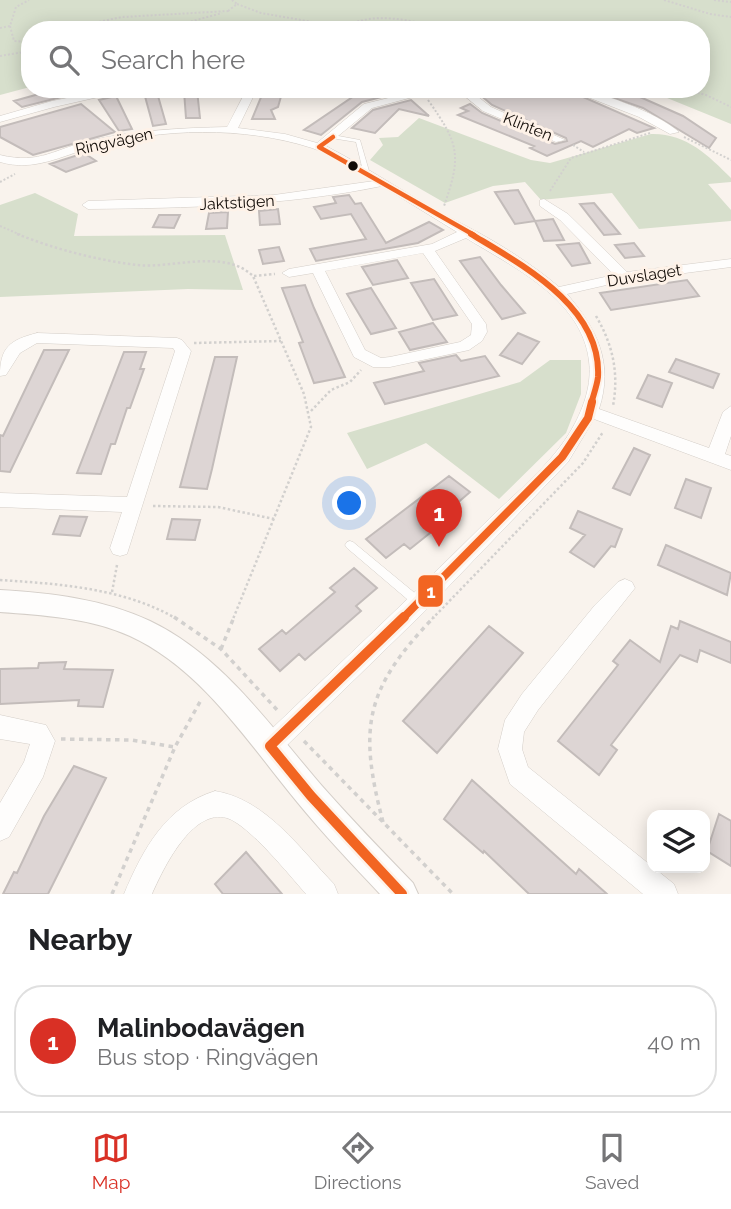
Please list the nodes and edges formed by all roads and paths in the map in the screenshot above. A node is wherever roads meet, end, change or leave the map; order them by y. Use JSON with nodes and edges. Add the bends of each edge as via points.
{"nodes":[{"id":1,"x":29,"y":0,"type":"edge"},
{"id":2,"x":232,"y":0,"type":"edge"},
{"id":3,"x":664,"y":0,"type":"edge"},
{"id":4,"x":714,"y":0,"type":"edge"},
{"id":5,"x":731,"y":2,"type":"edge"},
{"id":6,"x":237,"y":4,"type":"junction"},
{"id":7,"x":229,"y":11,"type":"junction"},
{"id":8,"x":731,"y":17,"type":"edge"},
{"id":9,"x":89,"y":21,"type":"edge"},
{"id":10,"x":193,"y":21,"type":"edge"},
{"id":11,"x":307,"y":21,"type":"edge"},
{"id":12,"x":357,"y":21,"type":"edge"},
{"id":13,"x":395,"y":21,"type":"edge"},
{"id":14,"x":10,"y":26,"type":"junction"},
{"id":15,"x":0,"y":28,"type":"edge"},
{"id":16,"x":21,"y":41,"type":"edge"},
{"id":17,"x":21,"y":52,"type":"edge"},
{"id":18,"x":0,"y":56,"type":"edge"},
{"id":19,"x":710,"y":96,"type":"edge"},
{"id":20,"x":80,"y":98,"type":"edge"},
{"id":21,"x":248,"y":98,"type":"edge"},
{"id":22,"x":399,"y":98,"type":"edge"},
{"id":23,"x":426,"y":98,"type":"edge"},
{"id":24,"x":473,"y":98,"type":"edge"},
{"id":25,"x":597,"y":98,"type":"edge"},
{"id":26,"x":731,"y":107,"type":"edge"},
{"id":27,"x":0,"y":119,"type":"edge"},
{"id":28,"x":232,"y":130,"type":"junction"},
{"id":29,"x":674,"y":132,"type":"junction"},
{"id":30,"x":333,"y":137,"type":"junction"},
{"id":31,"x":560,"y":140,"type":"dead end"},
{"id":32,"x":318,"y":147,"type":"junction"},
{"id":33,"x":0,"y":158,"type":"edge"},
{"id":34,"x":731,"y":160,"type":"edge"},
{"id":35,"x":366,"y":171,"type":"junction"},
{"id":36,"x":384,"y":182,"type":"junction"},
{"id":37,"x":544,"y":203,"type":"joint"},
{"id":38,"x":88,"y":205,"type":"dead end"},
{"id":39,"x":443,"y":206,"type":"dead end"},
{"id":40,"x":0,"y":226,"type":"edge"},
{"id":41,"x":469,"y":232,"type":"junction"},
{"id":42,"x":427,"y":249,"type":"junction"},
{"id":43,"x":731,"y":263,"type":"edge"},
{"id":44,"x":317,"y":268,"type":"junction"},
{"id":45,"x":289,"y":273,"type":"joint"},
{"id":46,"x":253,"y":276,"type":"junction"},
{"id":47,"x":625,"y":277,"type":"junction"},
{"id":48,"x":565,"y":290,"type":"junction"},
{"id":49,"x":281,"y":341,"type":"junction"},
{"id":50,"x":177,"y":343,"type":"junction"},
{"id":51,"x":371,"y":360,"type":"junction"},
{"id":52,"x":0,"y":370,"type":"edge"},
{"id":53,"x":310,"y":412,"type":"junction"},
{"id":54,"x":591,"y":412,"type":"junction"},
{"id":55,"x":731,"y":412,"type":"edge"},
{"id":56,"x":609,"y":419,"type":"junction"},
{"id":57,"x":723,"y":460,"type":"edge"},
{"id":58,"x":0,"y":500,"type":"edge"},
{"id":59,"x":134,"y":505,"type":"junction"},
{"id":60,"x":274,"y":519,"type":"junction"},
{"id":61,"x":350,"y":545,"type":"dead end"},
{"id":62,"x":120,"y":548,"type":"joint"},
{"id":63,"x":625,"y":588,"type":"dead end"},
{"id":64,"x":112,"y":592,"type":"dead end"},
{"id":65,"x":0,"y":601,"type":"edge"},
{"id":66,"x":419,"y":603,"type":"junction"},
{"id":67,"x":220,"y":649,"type":"dead end"},
{"id":68,"x":229,"y":657,"type":"dead end"},
{"id":69,"x":212,"y":683,"type":"junction"},
{"id":70,"x":0,"y":727,"type":"edge"},
{"id":71,"x":43,"y":741,"type":"junction"},
{"id":72,"x":270,"y":746,"type":"junction"},
{"id":73,"x":175,"y":747,"type":"junction"},
{"id":74,"x":383,"y":822,"type":"dead end"},
{"id":75,"x":0,"y":828,"type":"edge"},
{"id":76,"x":112,"y":894,"type":"edge"},
{"id":77,"x":138,"y":894,"type":"edge"},
{"id":78,"x":324,"y":894,"type":"edge"},
{"id":79,"x":402,"y":894,"type":"edge"},
{"id":80,"x":664,"y":894,"type":"edge"}],
"edges":[{"from":1,"to":14,"type":"path","via":[[16,7]]},
{"from":2,"to":6,"type":"path"},
{"from":3,"to":8,"type":"path"},
{"from":4,"to":5,"type":"path"},
{"from":6,"to":7,"type":"path"},
{"from":6,"to":11,"type":"path"},
{"from":7,"to":9,"type":"path"},
{"from":7,"to":10,"type":"path"},
{"from":12,"to":13,"type":"path"},
{"from":14,"to":15,"type":"path"},
{"from":14,"to":16,"type":"path","via":[[14,41]]},
{"from":17,"to":18,"type":"path"},
{"from":19,"to":26,"type":"path"},
{"from":20,"to":27,"type":"street"},
{"from":21,"to":28,"type":"street"},
{"from":22,"to":30,"type":"street","via":[[369,106]]},
{"from":23,"to":39,"type":"path","via":[[458,156]]},
{"from":24,"to":31,"type":"street","name":"Klinten","via":[[487,109]]},
{"from":25,"to":29,"type":"street"},
{"from":28,"to":32,"type":"street","name":"Ringvägen","via":[[271,134]]},
{"from":28,"to":33,"type":"street","name":"Ringvägen","via":[[131,136],[33,163]]},
{"from":29,"to":34,"type":"path"},
{"from":29,"to":37,"type":"path","via":[[648,134],[575,156],[566,162]]},
{"from":30,"to":32,"type":"street"},
{"from":30,"to":35,"type":"lane","via":[[358,141]]},
{"from":32,"to":35,"type":"street","name":"Ringvägen"},
{"from":35,"to":36,"type":"street","name":"Ringvägen"},
{"from":36,"to":38,"type":"street","name":"Jaktstigen","via":[[264,202]]},
{"from":36,"to":41,"type":"street","name":"Ringvägen"},
{"from":37,"to":47,"type":"street","via":[[565,217]]},
{"from":40,"to":46,"type":"path","via":[[29,240],[128,263],[234,264]]},
{"from":41,"to":42,"type":"street"},
{"from":41,"to":48,"type":"street","name":"Ringvägen"},
{"from":42,"to":44,"type":"street"},
{"from":42,"to":51,"type":"street","via":[[479,324],[478,337],[464,346],[390,362]]},
{"from":43,"to":47,"type":"street","name":"Duvslaget"},
{"from":44,"to":45,"type":"street"},
{"from":44,"to":51,"type":"street","via":[[356,349]]},
{"from":45,"to":46,"type":"path"},
{"from":46,"to":49,"type":"path"},
{"from":47,"to":48,"type":"street","name":"Duvslaget"},
{"from":48,"to":54,"type":"street","name":"Ringvägen","via":[[598,364]]},
{"from":48,"to":56,"type":"path","via":[[597,318],[614,357],[615,396]]},
{"from":49,"to":50,"type":"path"},
{"from":49,"to":53,"type":"path"},
{"from":50,"to":52,"type":"street","via":[[37,338],[12,349]]},
{"from":50,"to":59,"type":"street","via":[[183,351]]},
{"from":51,"to":53,"type":"path"},
{"from":53,"to":60,"type":"path","via":[[308,437]]},
{"from":54,"to":56,"type":"street"},
{"from":54,"to":66,"type":"street","name":"Ringvägen","via":[[562,457]]},
{"from":55,"to":57,"type":"street"},
{"from":56,"to":57,"type":"street"},
{"from":56,"to":74,"type":"path","via":[[583,463],[387,670],[371,709],[368,735],[369,763]]},
{"from":58,"to":59,"type":"street"},
{"from":59,"to":60,"type":"path","via":[[218,507]]},
{"from":59,"to":62,"type":"street"},
{"from":60,"to":67,"type":"path"},
{"from":61,"to":66,"type":"lane"},
{"from":62,"to":64,"type":"path"},
{"from":63,"to":80,"type":"street","via":[[530,702],[513,728],[510,749],[519,775]]},
{"from":65,"to":69,"type":"street","via":[[69,607],[141,629],[167,644]]},
{"from":66,"to":72,"type":"street","name":"Ringvägen"},
{"from":68,"to":69,"type":"path"},
{"from":69,"to":72,"type":"street"},
{"from":69,"to":73,"type":"path"},
{"from":70,"to":71,"type":"street","via":[[38,733]]},
{"from":71,"to":73,"type":"path","via":[[103,738]]},
{"from":71,"to":75,"type":"street","via":[[34,768]]},
{"from":72,"to":79,"type":"street"},
{"from":73,"to":76,"type":"path"},
{"from":77,"to":78,"type":"street","via":[[169,835],[192,811],[216,803],[249,817]]}]}
